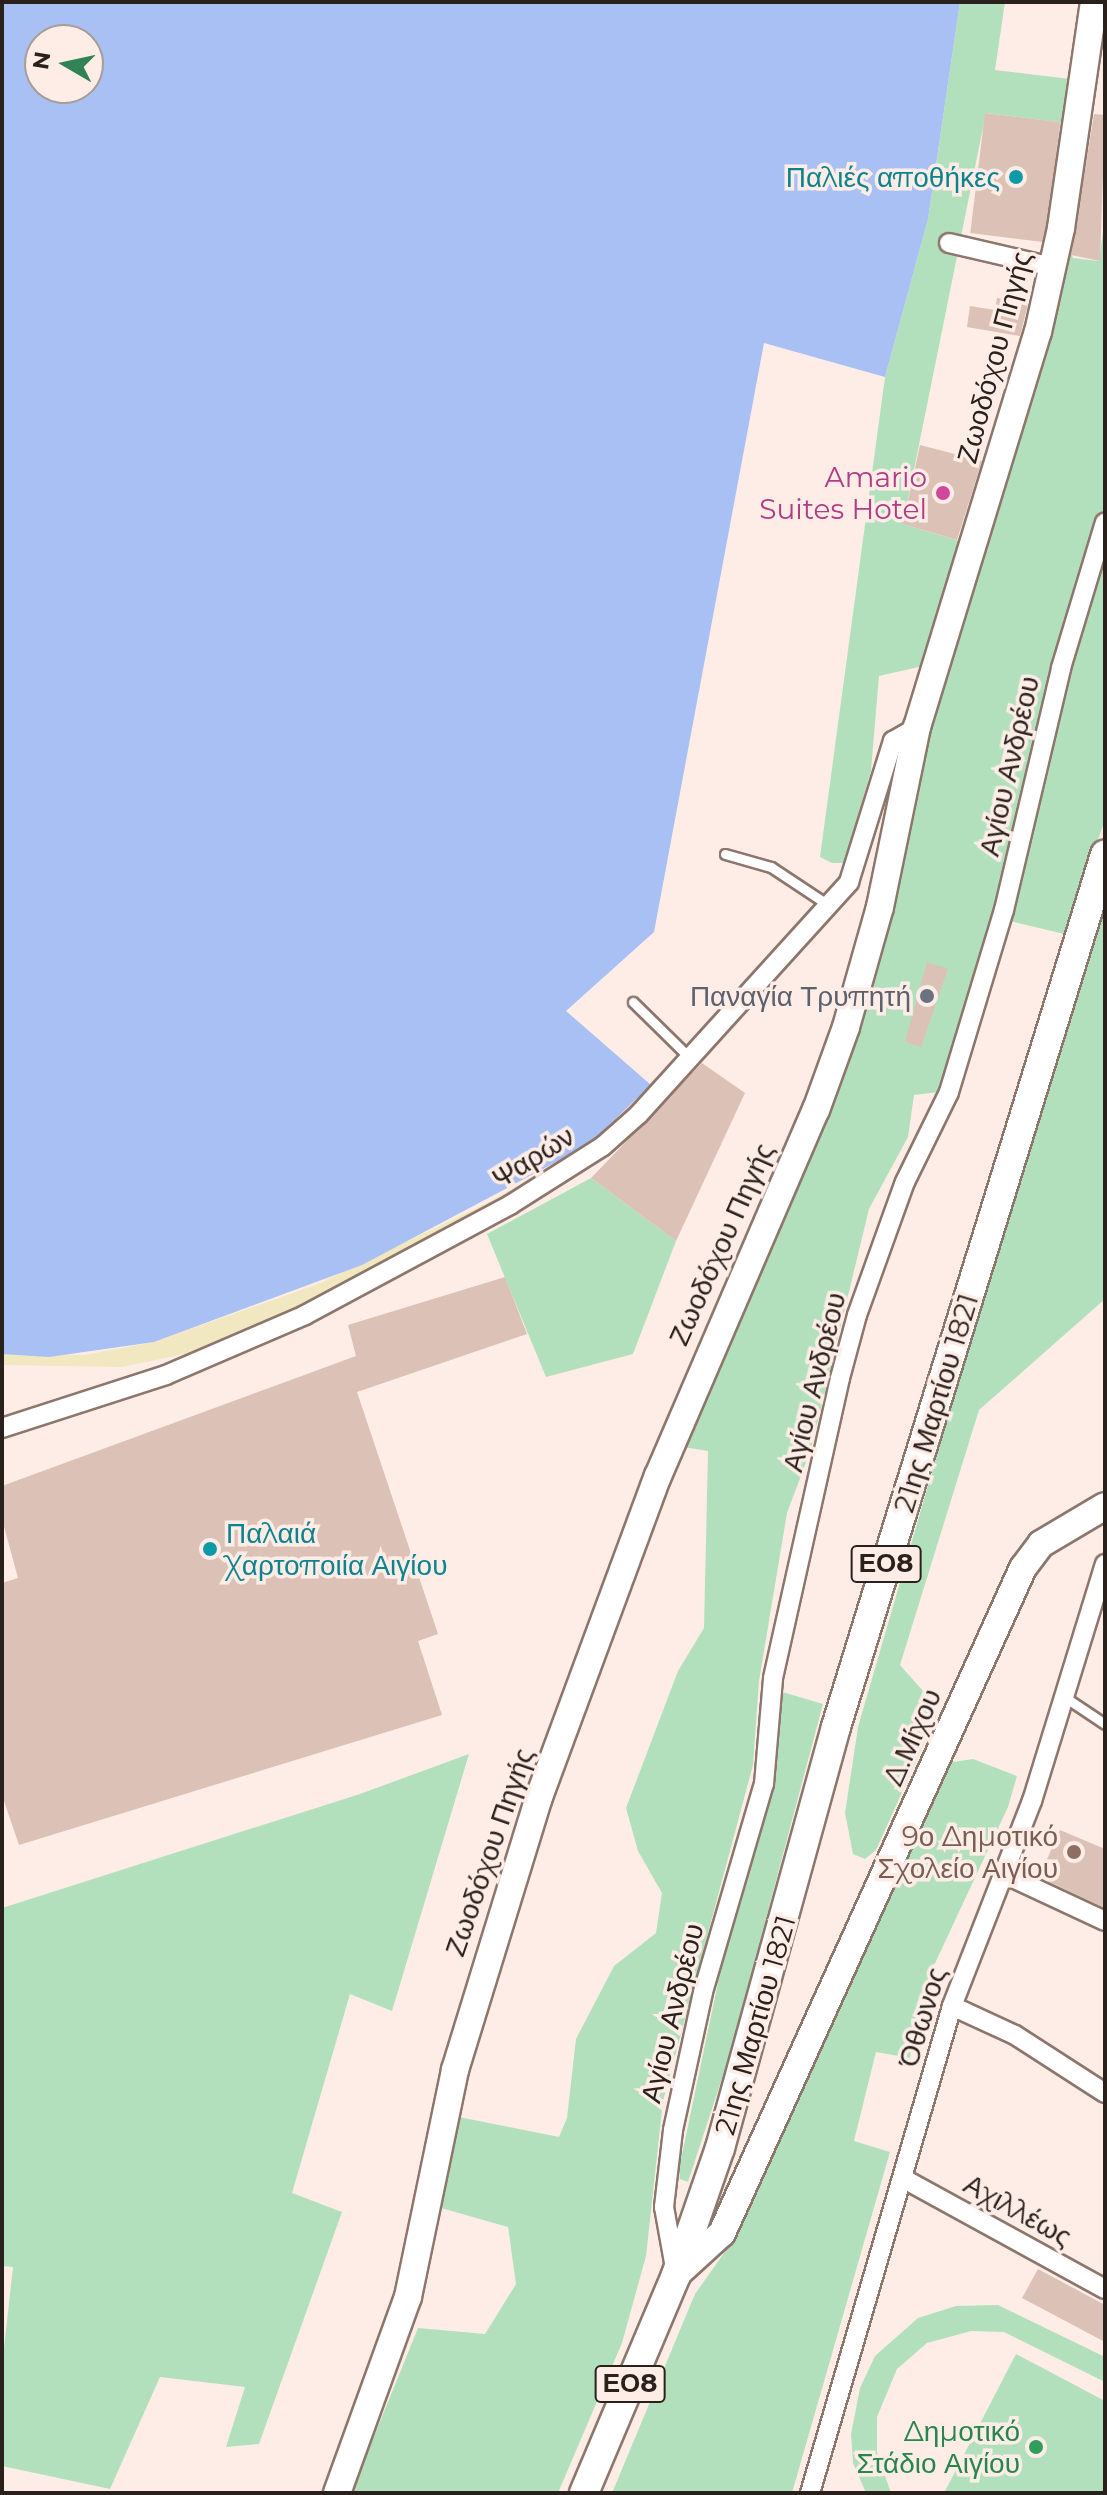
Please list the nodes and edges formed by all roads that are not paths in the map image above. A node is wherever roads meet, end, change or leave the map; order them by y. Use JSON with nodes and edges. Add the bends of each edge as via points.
{"nodes":[{"id":1,"x":1094,"y":2,"type":"edge"},
{"id":2,"x":949,"y":243,"type":"dead end"},
{"id":3,"x":1052,"y":267,"type":"junction"},
{"id":4,"x":1105,"y":522,"type":"edge"},
{"id":5,"x":917,"y":727,"type":"junction"},
{"id":6,"x":725,"y":854,"type":"dead end"},
{"id":7,"x":1105,"y":855,"type":"edge"},
{"id":8,"x":827,"y":904,"type":"junction"},
{"id":9,"x":633,"y":1002,"type":"dead end"},
{"id":10,"x":688,"y":1056,"type":"junction"},
{"id":11,"x":2,"y":1428,"type":"edge"},
{"id":12,"x":1105,"y":1506,"type":"edge"},
{"id":13,"x":1105,"y":1564,"type":"edge"},
{"id":14,"x":1063,"y":1696,"type":"junction"},
{"id":15,"x":1105,"y":1724,"type":"edge"},
{"id":16,"x":1004,"y":1874,"type":"junction"},
{"id":17,"x":1105,"y":1921,"type":"edge"},
{"id":18,"x":952,"y":2006,"type":"junction"},
{"id":19,"x":1105,"y":2093,"type":"edge"},
{"id":20,"x":904,"y":2179,"type":"junction"},
{"id":21,"x":676,"y":2275,"type":"junction"},
{"id":22,"x":1105,"y":2289,"type":"edge"},
{"id":23,"x":337,"y":2493,"type":"edge"},
{"id":24,"x":584,"y":2493,"type":"edge"},
{"id":25,"x":810,"y":2493,"type":"edge"}],
"edges":[{"from":1,"to":3,"type":"main road","name":"Ζωοδόχου Πηγής"},
{"from":2,"to":3,"type":"street"},
{"from":3,"to":5,"type":"main road","name":"Ζωοδόχου Πηγής","via":[[1021,393]]},
{"from":4,"to":21,"type":"street","name":"Αγίου Ανδρέου","via":[[1061,668],[1004,910],[949,1092],[905,1182],[857,1315],[788,1605],[768,1721],[764,1784],[703,1992],[673,2130],[664,2207]]},
{"from":5,"to":8,"type":"street","name":"Ψαρών","via":[[893,741],[862,854],[849,882]]},
{"from":5,"to":23,"type":"main road","name":"Ζωοδόχου Πηγής","via":[[880,907],[833,1068],[658,1476],[539,1797],[455,2070],[408,2297]]},
{"from":6,"to":8,"type":"lane","via":[[771,867]]},
{"from":7,"to":21,"type":"main road","name":"21ης Μαρτίου 1821","number":"ΕΟ8","via":[[836,1727],[720,2148]]},
{"from":8,"to":10,"type":"street","name":"Ψαρών"},
{"from":9,"to":10,"type":"lane"},
{"from":10,"to":11,"type":"street","name":"Ψαρών","via":[[603,1146],[510,1205],[233,1348]]},
{"from":12,"to":21,"type":"main road","name":"Δ.Μίχου","via":[[1041,1544],[1023,1568],[722,2233]]},
{"from":13,"to":14,"type":"street","name":"Όθωνος"},
{"from":14,"to":15,"type":"lane"},
{"from":14,"to":16,"type":"street","name":"Όθωνος"},
{"from":16,"to":17,"type":"street"},
{"from":16,"to":18,"type":"street","name":"Όθωνος"},
{"from":18,"to":19,"type":"street","via":[[1015,2035]]},
{"from":18,"to":20,"type":"street","name":"Όθωνος"},
{"from":20,"to":22,"type":"street","name":"Αχιλλέως"},
{"from":20,"to":25,"type":"street","name":"Όθωνος"},
{"from":21,"to":24,"type":"main road","number":"ΕΟ8"}]}
